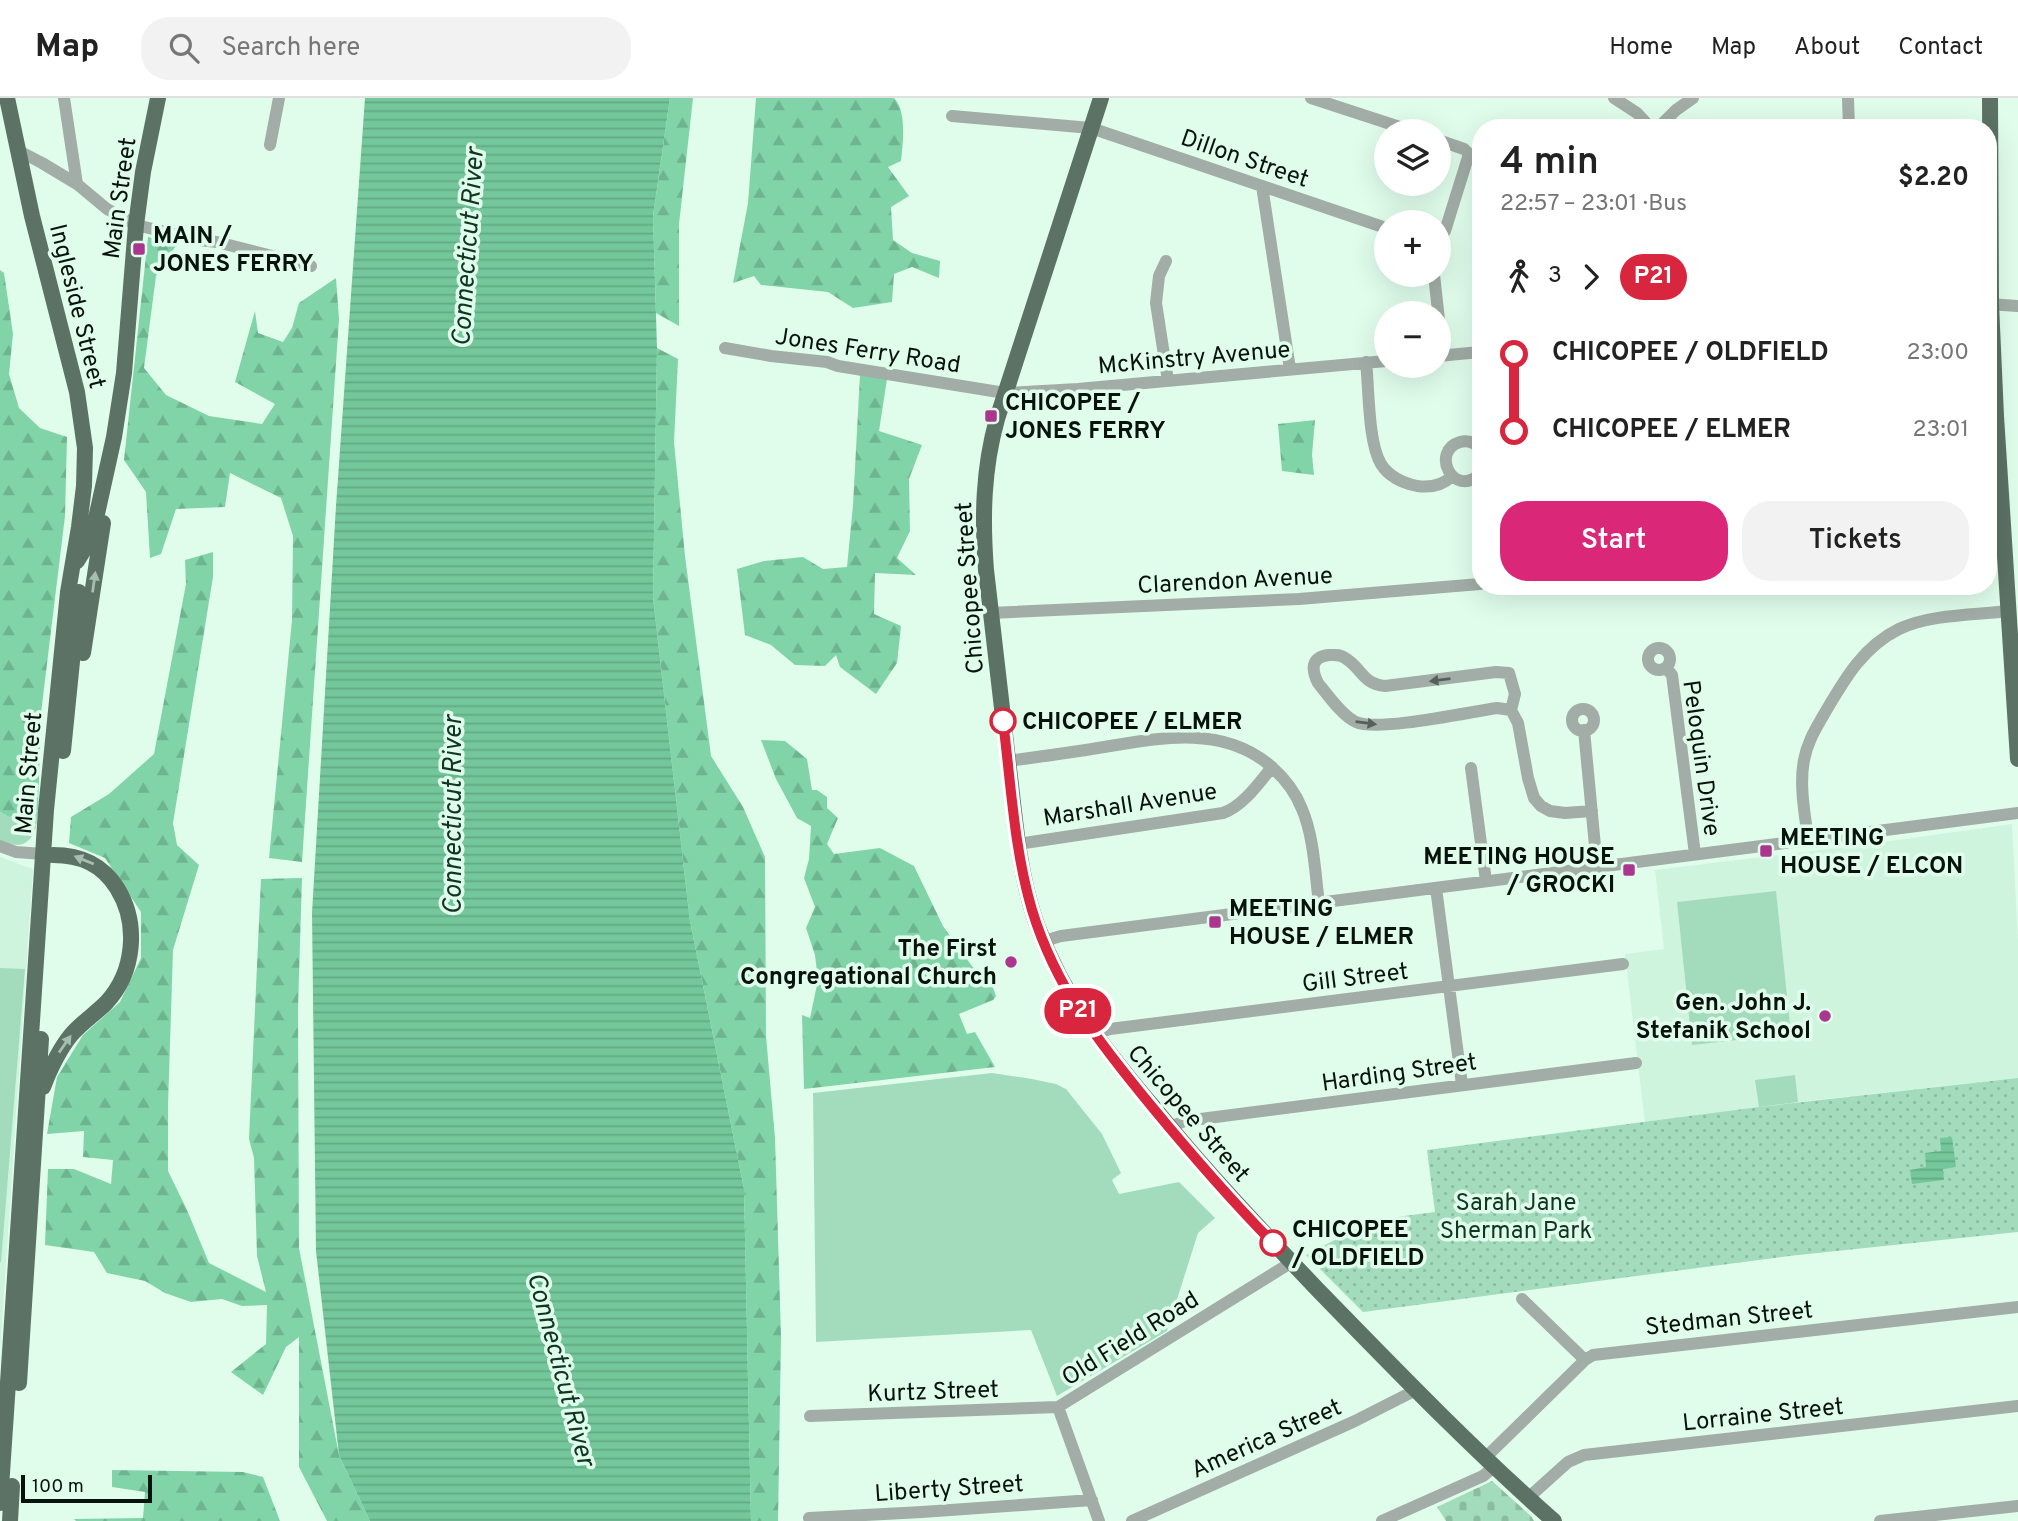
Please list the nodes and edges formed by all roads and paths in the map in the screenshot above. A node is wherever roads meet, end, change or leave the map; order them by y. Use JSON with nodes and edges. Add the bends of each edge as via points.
{"nodes":[{"id":1,"x":7,"y":98,"type":"edge"},
{"id":2,"x":64,"y":98,"type":"edge"},
{"id":3,"x":158,"y":98,"type":"edge"},
{"id":4,"x":279,"y":98,"type":"edge"},
{"id":5,"x":1101,"y":98,"type":"edge"},
{"id":6,"x":1311,"y":98,"type":"edge"},
{"id":7,"x":1693,"y":98,"type":"edge"},
{"id":8,"x":1848,"y":98,"type":"edge"},
{"id":9,"x":1990,"y":98,"type":"edge"},
{"id":10,"x":1619,"y":99,"type":"edge"},
{"id":11,"x":952,"y":116,"type":"dead end"},
{"id":12,"x":1375,"y":119,"type":"edge"},
{"id":13,"x":1643,"y":119,"type":"edge"},
{"id":14,"x":1667,"y":119,"type":"edge"},
{"id":15,"x":1849,"y":119,"type":"edge"},
{"id":16,"x":1990,"y":119,"type":"edge"},
{"id":17,"x":1091,"y":128,"type":"junction"},
{"id":18,"x":1451,"y":144,"type":"edge"},
{"id":19,"x":270,"y":145,"type":"dead end"},
{"id":20,"x":17,"y":150,"type":"junction"},
{"id":21,"x":77,"y":184,"type":"junction"},
{"id":22,"x":1262,"y":186,"type":"junction"},
{"id":23,"x":1451,"y":212,"type":"edge"},
{"id":24,"x":1374,"y":224,"type":"edge"},
{"id":25,"x":136,"y":225,"type":"junction"},
{"id":26,"x":1166,"y":261,"type":"dead end"},
{"id":27,"x":311,"y":266,"type":"dead end"},
{"id":28,"x":1997,"y":304,"type":"edge"},
{"id":29,"x":2018,"y":306,"type":"edge"},
{"id":30,"x":725,"y":348,"type":"dead end"},
{"id":31,"x":1472,"y":353,"type":"edge"},
{"id":32,"x":1451,"y":355,"type":"edge"},
{"id":33,"x":1374,"y":361,"type":"edge"},
{"id":34,"x":1366,"y":362,"type":"junction"},
{"id":35,"x":1290,"y":369,"type":"junction"},
{"id":36,"x":1168,"y":381,"type":"junction"},
{"id":37,"x":1005,"y":393,"type":"junction"},
{"id":38,"x":1472,"y":444,"type":"edge"},
{"id":39,"x":108,"y":471,"type":"junction"},
{"id":40,"x":1452,"y":476,"type":"junction"},
{"id":41,"x":1472,"y":479,"type":"edge"},
{"id":42,"x":1997,"y":518,"type":"edge"},
{"id":43,"x":76,"y":563,"type":"junction"},
{"id":44,"x":1472,"y":585,"type":"edge"},
{"id":45,"x":74,"y":593,"type":"junction"},
{"id":46,"x":2009,"y":611,"type":"junction"},
{"id":47,"x":990,"y":613,"type":"junction"},
{"id":48,"x":1666,"y":668,"type":"dead end"},
{"id":49,"x":1511,"y":710,"type":"junction"},
{"id":50,"x":1584,"y":730,"type":"dead end"},
{"id":51,"x":64,"y":746,"type":"junction"},
{"id":52,"x":2018,"y":759,"type":"edge"},
{"id":53,"x":1008,"y":761,"type":"junction"},
{"id":54,"x":1272,"y":767,"type":"junction"},
{"id":55,"x":1471,"y":768,"type":"dead end"},
{"id":56,"x":1592,"y":811,"type":"junction"},
{"id":57,"x":2018,"y":813,"type":"edge"},
{"id":58,"x":1808,"y":839,"type":"junction"},
{"id":59,"x":1018,"y":844,"type":"junction"},
{"id":60,"x":0,"y":846,"type":"edge"},
{"id":61,"x":48,"y":854,"type":"junction"},
{"id":62,"x":1695,"y":854,"type":"junction"},
{"id":63,"x":1597,"y":867,"type":"junction"},
{"id":64,"x":1486,"y":881,"type":"junction"},
{"id":65,"x":1436,"y":888,"type":"junction"},
{"id":66,"x":1320,"y":903,"type":"junction"},
{"id":67,"x":1044,"y":942,"type":"junction"},
{"id":68,"x":1623,"y":964,"type":"dead end"},
{"id":69,"x":1450,"y":986,"type":"junction"},
{"id":70,"x":1094,"y":1035,"type":"junction"},
{"id":71,"x":1636,"y":1063,"type":"dead end"},
{"id":72,"x":1462,"y":1085,"type":"junction"},
{"id":73,"x":37,"y":1106,"type":"junction"},
{"id":74,"x":1169,"y":1127,"type":"junction"},
{"id":75,"x":1292,"y":1262,"type":"junction"},
{"id":76,"x":1522,"y":1299,"type":"dead end"},
{"id":77,"x":2018,"y":1307,"type":"edge"},
{"id":78,"x":1585,"y":1360,"type":"junction"},
{"id":79,"x":1416,"y":1390,"type":"junction"},
{"id":80,"x":2018,"y":1406,"type":"edge"},
{"id":81,"x":1058,"y":1407,"type":"junction"},
{"id":82,"x":810,"y":1416,"type":"dead end"},
{"id":83,"x":1490,"y":1463,"type":"junction"},
{"id":84,"x":1528,"y":1498,"type":"junction"},
{"id":85,"x":1092,"y":1500,"type":"junction"},
{"id":86,"x":0,"y":1503,"type":"edge"},
{"id":87,"x":2018,"y":1506,"type":"edge"},
{"id":88,"x":809,"y":1518,"type":"dead end"},
{"id":89,"x":10,"y":1521,"type":"edge"},
{"id":90,"x":1100,"y":1521,"type":"edge"},
{"id":91,"x":1132,"y":1521,"type":"edge"},
{"id":92,"x":1382,"y":1521,"type":"edge"},
{"id":93,"x":1554,"y":1521,"type":"edge"},
{"id":94,"x":1880,"y":1521,"type":"edge"}],
"edges":[{"from":1,"to":20,"type":"main road","name":"Ingleside Street"},
{"from":2,"to":21,"type":"street"},
{"from":3,"to":25,"type":"main road","name":"Main Street"},
{"from":4,"to":19,"type":"street"},
{"from":5,"to":17,"type":"main road","name":"Chicopee Street"},
{"from":6,"to":12,"type":"street"},
{"from":7,"to":14,"type":"street"},
{"from":8,"to":15,"type":"street"},
{"from":9,"to":16,"type":"main road"},
{"from":10,"to":13,"type":"street"},
{"from":11,"to":17,"type":"street","name":"Dillon Street"},
{"from":17,"to":22,"type":"street","name":"Dillon Street"},
{"from":17,"to":37,"type":"main road","name":"Chicopee Street"},
{"from":18,"to":23,"type":"street","via":[[1469,154]]},
{"from":20,"to":21,"type":"street"},
{"from":20,"to":43,"type":"main road","name":"Ingleside Street","via":[[80,406],[85,448]]},
{"from":21,"to":25,"type":"street"},
{"from":22,"to":24,"type":"street","name":"Dillon Street"},
{"from":22,"to":35,"type":"street"},
{"from":25,"to":27,"type":"street"},
{"from":25,"to":39,"type":"main road","name":"Main Street","via":[[124,373]]},
{"from":26,"to":36,"type":"street","via":[[1158,276],[1156,303]]},
{"from":28,"to":29,"type":"street"},
{"from":30,"to":37,"type":"street","name":"Jones Ferry Road"},
{"from":31,"to":32,"type":"street"},
{"from":33,"to":34,"type":"street","name":"McKinstry Avenue"},
{"from":34,"to":35,"type":"street","name":"McKinstry Avenue"},
{"from":34,"to":40,"type":"street","via":[[1373,436],[1381,465],[1398,479],[1419,486],[1439,485]]},
{"from":35,"to":36,"type":"street","name":"McKinstry Avenue"},
{"from":36,"to":37,"type":"street","name":"McKinstry Avenue"},
{"from":37,"to":47,"type":"main road","name":"Chicopee Street","via":[[984,484]]},
{"from":38,"to":40,"type":"street","via":[[1458,443],[1447,453]]},
{"from":39,"to":43,"type":"main road","name":"Main Street","via":[[95,523]]},
{"from":51,"to":39,"type":"main road","name":"Main Street","one_way":true,"via":[[88,624]]},
{"from":40,"to":41,"type":"street"},
{"from":42,"to":46,"type":"main road"},
{"from":43,"to":45,"type":"main road","name":"Ingleside Street"},
{"from":44,"to":47,"type":"street","name":"Clarendon Avenue","via":[[1310,598]]},
{"from":45,"to":51,"type":"main road","name":"Main Street"},
{"from":45,"to":61,"type":"main road","name":"Main Street"},
{"from":46,"to":52,"type":"main road"},
{"from":46,"to":58,"type":"street","via":[[1911,625],[1880,641],[1859,660],[1807,747],[1802,785]]},
{"from":47,"to":53,"type":"main road","name":"Chicopee Street"},
{"from":48,"to":62,"type":"street","name":"Peloquin Drive","via":[[1672,675]]},
{"from":49,"to":49,"type":"street","one_way":true,"via":[[1514,690],[1508,672],[1385,686],[1370,682],[1341,655],[1321,656],[1314,668],[1323,690],[1351,719],[1363,724]]},
{"from":49,"to":56,"type":"street","via":[[1518,723],[1529,785],[1538,802],[1555,811]]},
{"from":50,"to":56,"type":"street"},
{"from":51,"to":61,"type":"main road","name":"Main Street"},
{"from":53,"to":54,"type":"street","via":[[1198,737],[1238,746]]},
{"from":53,"to":59,"type":"main road","name":"Chicopee Street"},
{"from":54,"to":59,"type":"street","name":"Marshall Avenue","via":[[1242,801],[1223,813]]},
{"from":54,"to":66,"type":"street","via":[[1293,792],[1306,819]]},
{"from":55,"to":64,"type":"street"},
{"from":56,"to":63,"type":"street"},
{"from":57,"to":58,"type":"street"},
{"from":58,"to":62,"type":"street"},
{"from":59,"to":67,"type":"main road","name":"Chicopee Street"},
{"from":60,"to":61,"type":"street"},
{"from":61,"to":73,"type":"main road","name":"Main Street"},
{"from":73,"to":61,"type":"main road","one_way":true,"via":[[62,1047],[122,981],[131,944],[126,908],[108,876],[85,859]]},
{"from":61,"to":86,"type":"main road","name":"Main Street"},
{"from":62,"to":63,"type":"street"},
{"from":63,"to":64,"type":"street"},
{"from":64,"to":65,"type":"street"},
{"from":65,"to":66,"type":"street"},
{"from":65,"to":69,"type":"street"},
{"from":66,"to":67,"type":"street","via":[[1061,936]]},
{"from":67,"to":70,"type":"main road","name":"Chicopee Street"},
{"from":68,"to":69,"type":"street","name":"Gill Street"},
{"from":69,"to":70,"type":"street","name":"Gill Street","via":[[1110,1029]]},
{"from":69,"to":72,"type":"street"},
{"from":70,"to":74,"type":"main road","name":"Chicopee Street"},
{"from":71,"to":72,"type":"street","name":"Harding Street"},
{"from":72,"to":74,"type":"street","name":"Harding Street","via":[[1185,1121]]},
{"from":73,"to":89,"type":"main road","name":"Main Street"},
{"from":74,"to":75,"type":"main road","name":"Chicopee Street"},
{"from":75,"to":79,"type":"main road","name":"Chicopee Street"},
{"from":75,"to":81,"type":"street","name":"Old Field Road"},
{"from":76,"to":78,"type":"street"},
{"from":77,"to":78,"type":"street","name":"Stedman Street","via":[[1606,1353]]},
{"from":78,"to":83,"type":"street"},
{"from":79,"to":83,"type":"main road","name":"Chicopee Street"},
{"from":79,"to":91,"type":"street","name":"America Street"},
{"from":80,"to":84,"type":"street","name":"Lorraine Street","via":[[1584,1455],[1568,1462]]},
{"from":81,"to":82,"type":"street","name":"Kurtz Street"},
{"from":81,"to":85,"type":"street","name":"Old Field Road"},
{"from":83,"to":84,"type":"main road","name":"Chicopee Street"},
{"from":83,"to":92,"type":"street","via":[[1483,1476]]},
{"from":84,"to":93,"type":"main road","name":"Chicopee Street"},
{"from":85,"to":88,"type":"street","name":"Liberty Street"},
{"from":85,"to":90,"type":"street","name":"Old Field Road"},
{"from":87,"to":94,"type":"street"}]}
